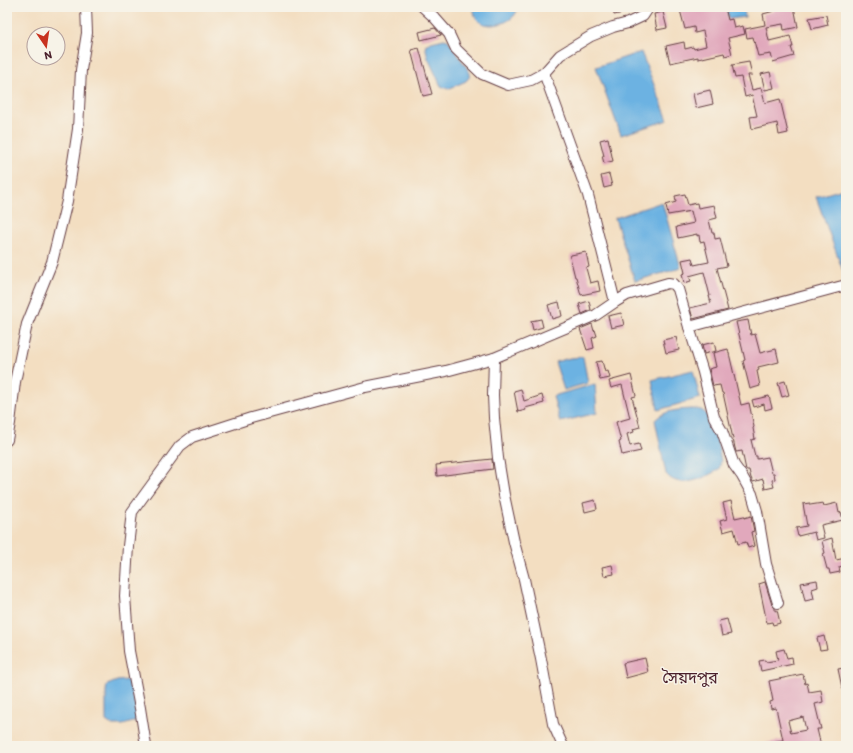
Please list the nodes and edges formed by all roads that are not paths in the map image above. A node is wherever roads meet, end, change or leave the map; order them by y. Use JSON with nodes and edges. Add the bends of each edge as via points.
{"nodes":[{"id":1,"x":86,"y":7,"type":"edge"},
{"id":2,"x":423,"y":7,"type":"edge"},
{"id":3,"x":649,"y":7,"type":"edge"},
{"id":4,"x":544,"y":73,"type":"junction"},
{"id":5,"x":846,"y":285,"type":"edge"},
{"id":6,"x":615,"y":302,"type":"junction"},
{"id":7,"x":689,"y":327,"type":"junction"},
{"id":8,"x":494,"y":358,"type":"junction"},
{"id":9,"x":7,"y":440,"type":"edge"},
{"id":10,"x":778,"y":603,"type":"dead end"},
{"id":11,"x":146,"y":746,"type":"edge"},
{"id":12,"x":563,"y":746,"type":"edge"}],
"edges":[{"from":1,"to":9,"type":"street","via":[[88,33],[81,70],[78,129],[67,200],[52,262],[27,324]]},
{"from":2,"to":4,"type":"street","via":[[449,34],[456,49],[482,74],[508,85],[531,80]]},
{"from":3,"to":4,"type":"street","via":[[643,16],[591,36],[560,54]]},
{"from":4,"to":6,"type":"street","via":[[588,195]]},
{"from":5,"to":7,"type":"street"},
{"from":6,"to":7,"type":"street","via":[[627,295],[668,283],[674,284],[678,289]]},
{"from":6,"to":8,"type":"street","via":[[596,315]]},
{"from":7,"to":10,"type":"street","via":[[714,417],[734,465],[752,494],[766,564]]},
{"from":8,"to":11,"type":"street","via":[[446,371],[365,387],[251,418],[192,437],[180,446],[132,512],[125,596],[129,651]]},
{"from":8,"to":12,"type":"street","via":[[494,418],[504,496],[526,586],[553,724]]}]}
